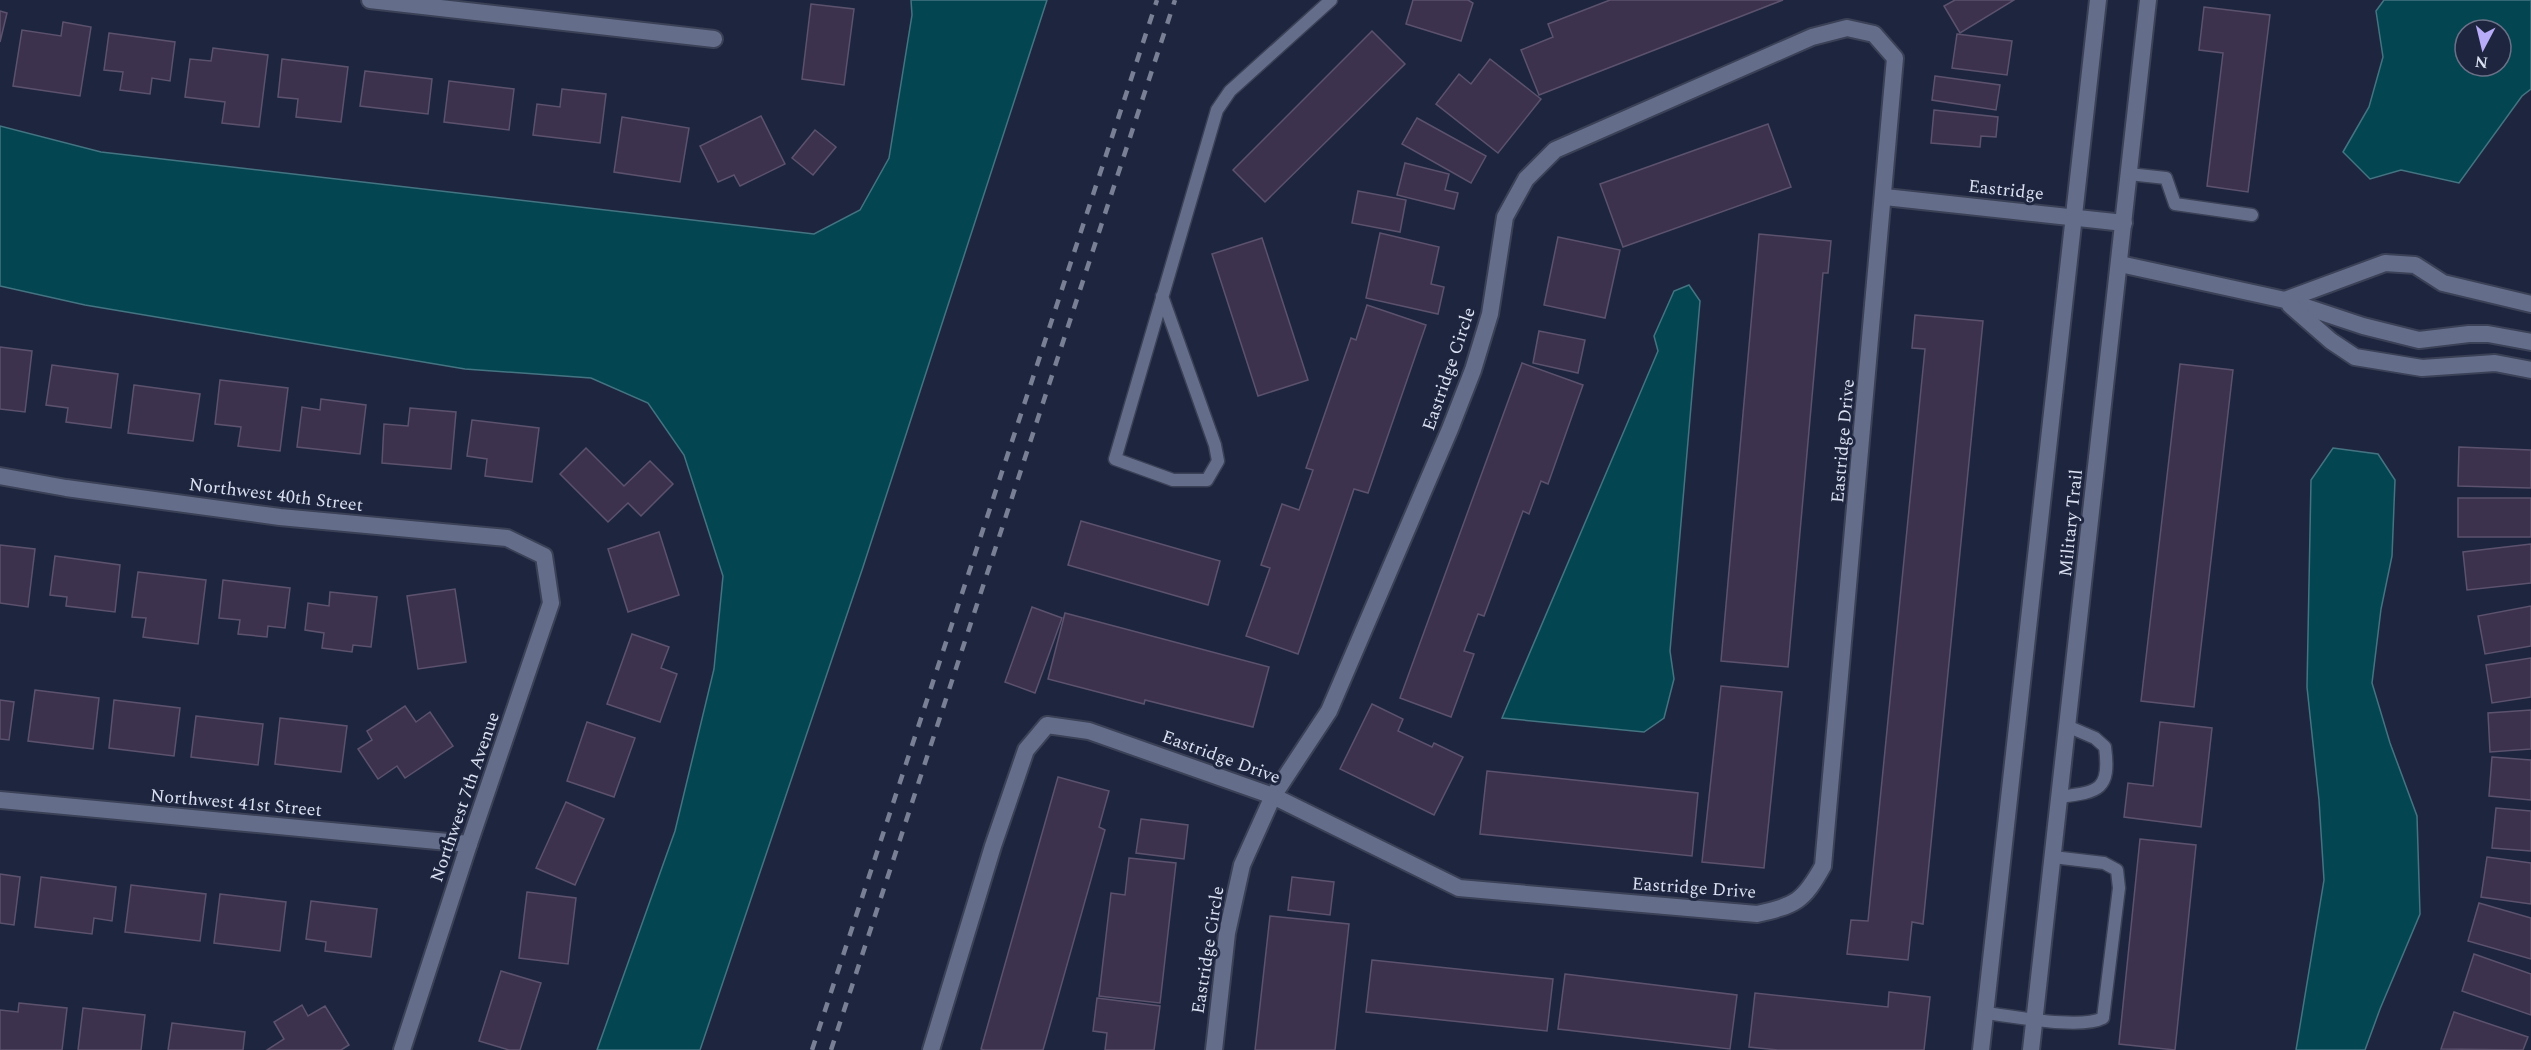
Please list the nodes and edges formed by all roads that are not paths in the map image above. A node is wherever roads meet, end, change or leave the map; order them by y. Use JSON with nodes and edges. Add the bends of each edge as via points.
{"nodes":[{"id":1,"x":370,"y":0,"type":"edge"},
{"id":2,"x":1331,"y":0,"type":"edge"},
{"id":3,"x":2098,"y":0,"type":"edge"},
{"id":4,"x":2148,"y":0,"type":"edge"},
{"id":5,"x":714,"y":39,"type":"dead end"},
{"id":6,"x":2129,"y":174,"type":"junction"},
{"id":7,"x":1885,"y":197,"type":"junction"},
{"id":8,"x":2252,"y":215,"type":"dead end"},
{"id":9,"x":2073,"y":217,"type":"junction"},
{"id":10,"x":2124,"y":223,"type":"junction"},
{"id":11,"x":2120,"y":264,"type":"junction"},
{"id":12,"x":1162,"y":296,"type":"junction"},
{"id":13,"x":2285,"y":300,"type":"junction"},
{"id":14,"x":2531,"y":304,"type":"edge"},
{"id":15,"x":2531,"y":342,"type":"edge"},
{"id":16,"x":2531,"y":370,"type":"edge"},
{"id":17,"x":0,"y":476,"type":"edge"},
{"id":18,"x":544,"y":556,"type":"joint"},
{"id":19,"x":2067,"y":726,"type":"junction"},
{"id":20,"x":1273,"y":796,"type":"junction"},
{"id":21,"x":2059,"y":796,"type":"junction"},
{"id":22,"x":0,"y":800,"type":"edge"},
{"id":23,"x":469,"y":844,"type":"junction"},
{"id":24,"x":2053,"y":857,"type":"junction"},
{"id":25,"x":1985,"y":1013,"type":"junction"},
{"id":26,"x":2034,"y":1019,"type":"junction"},
{"id":27,"x":402,"y":1050,"type":"edge"},
{"id":28,"x":931,"y":1050,"type":"edge"},
{"id":29,"x":1214,"y":1050,"type":"edge"},
{"id":30,"x":1981,"y":1050,"type":"edge"},
{"id":31,"x":2031,"y":1050,"type":"edge"}],
"edges":[{"from":1,"to":5,"type":"street"},
{"from":2,"to":12,"type":"lane","via":[[1230,91],[1217,110]]},
{"from":3,"to":9,"type":"street","name":"Military Trail"},
{"from":4,"to":6,"type":"street","name":"Military Trail"},
{"from":6,"to":8,"type":"lane","via":[[2166,178],[2175,204]]},
{"from":6,"to":10,"type":"street","name":"Military Trail"},
{"from":7,"to":9,"type":"street","name":"Eastridge"},
{"from":7,"to":20,"type":"street","name":"Eastridge Circle","via":[[1895,58],[1874,34],[1847,28],[1812,37],[1555,150],[1526,179],[1505,217],[1490,314],[1450,429],[1329,711]]},
{"from":7,"to":20,"type":"street","name":"Eastridge Drive","via":[[1823,866],[1809,891],[1787,907],[1756,914],[1459,888]]},
{"from":9,"to":10,"type":"street","name":"Eastridge"},
{"from":9,"to":25,"type":"street","name":"Military Trail"},
{"from":10,"to":11,"type":"street","name":"Military Trail"},
{"from":11,"to":13,"type":"street"},
{"from":11,"to":19,"type":"street","name":"Military Trail"},
{"from":12,"to":12,"type":"lane","via":[[1215,445],[1218,461],[1207,480],[1173,480],[1115,459]]},
{"from":13,"to":14,"type":"street","via":[[2385,263],[2415,265],[2444,283]]},
{"from":13,"to":15,"type":"street","via":[[2419,340],[2478,334]]},
{"from":13,"to":16,"type":"street","via":[[2355,357],[2422,368],[2495,363]]},
{"from":17,"to":18,"type":"street","name":"Northwest 40th Street","via":[[280,517],[507,538]]},
{"from":18,"to":23,"type":"street","name":"Northwest 7th Avenue","via":[[551,603]]},
{"from":19,"to":21,"type":"street","name":"Military Trail"},
{"from":19,"to":21,"type":"lane","via":[[2095,738],[2105,747],[2105,778],[2099,789]]},
{"from":20,"to":28,"type":"street","name":"Eastridge Drive","via":[[1089,731],[1047,725],[1026,750]]},
{"from":20,"to":29,"type":"street","name":"Eastridge Circle","via":[[1242,866],[1227,933]]},
{"from":21,"to":24,"type":"street","name":"Military Trail"},
{"from":22,"to":23,"type":"street","name":"Northwest 41st Street"},
{"from":23,"to":27,"type":"street","name":"Northwest 7th Avenue"},
{"from":24,"to":26,"type":"street","name":"Military Trail"},
{"from":24,"to":26,"type":"lane","via":[[2104,863],[2117,870],[2119,888],[2103,1018],[2096,1022]]},
{"from":25,"to":26,"type":"lane"},
{"from":25,"to":30,"type":"street","name":"Military Trail"},
{"from":26,"to":31,"type":"street","name":"Military Trail"}]}
